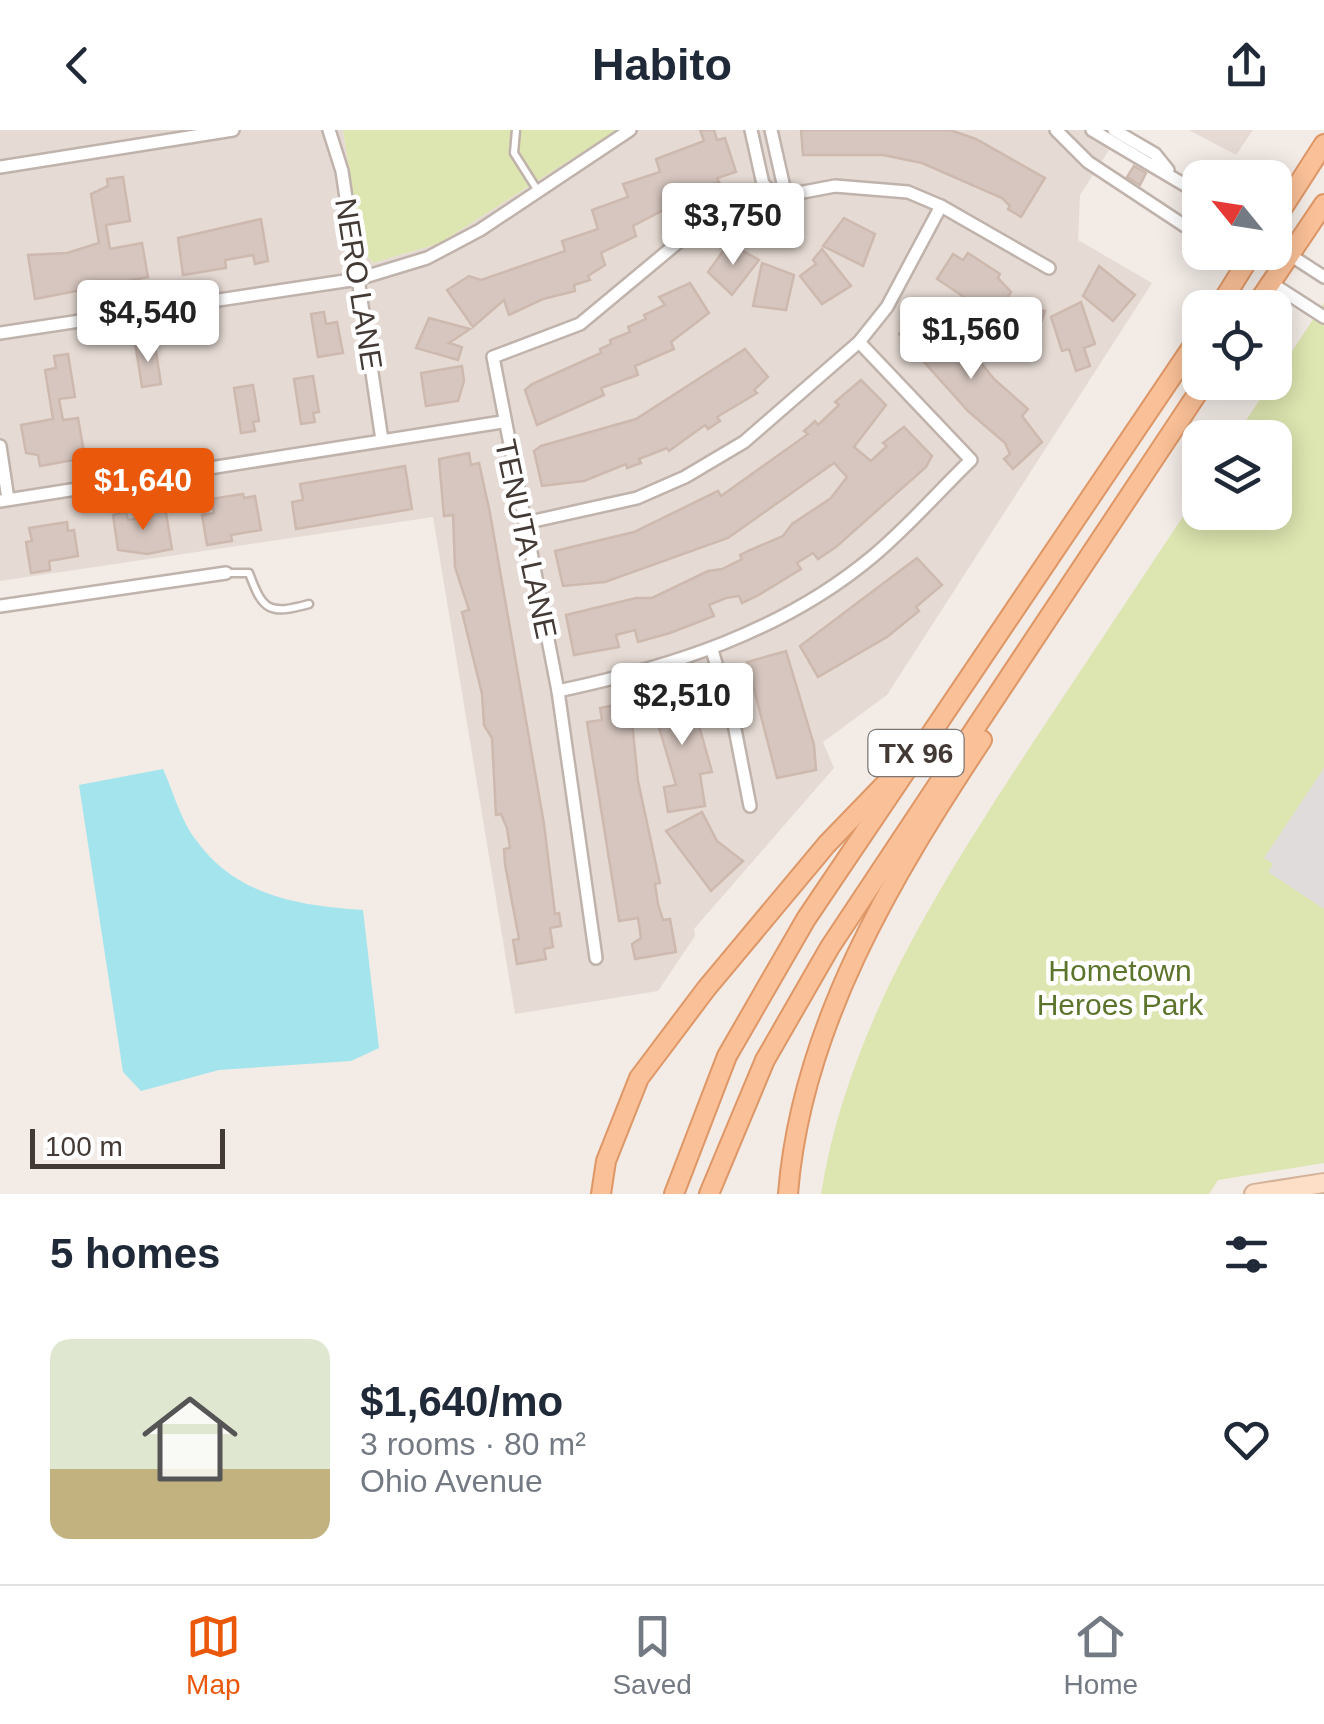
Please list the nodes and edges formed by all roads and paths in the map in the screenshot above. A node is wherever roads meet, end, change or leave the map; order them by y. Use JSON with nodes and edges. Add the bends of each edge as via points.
{"nodes":[{"id":1,"x":233,"y":130,"type":"edge"},
{"id":2,"x":330,"y":130,"type":"edge"},
{"id":3,"x":516,"y":130,"type":"edge"},
{"id":4,"x":630,"y":130,"type":"edge"},
{"id":5,"x":750,"y":130,"type":"edge"},
{"id":6,"x":770,"y":130,"type":"edge"},
{"id":7,"x":1056,"y":130,"type":"edge"},
{"id":8,"x":1092,"y":130,"type":"edge"},
{"id":9,"x":1114,"y":130,"type":"edge"},
{"id":10,"x":1324,"y":144,"type":"edge"},
{"id":11,"x":0,"y":167,"type":"edge"},
{"id":12,"x":1174,"y":178,"type":"junction"},
{"id":13,"x":1182,"y":183,"type":"edge"},
{"id":14,"x":538,"y":192,"type":"junction"},
{"id":15,"x":1292,"y":194,"type":"edge"},
{"id":16,"x":779,"y":198,"type":"junction"},
{"id":17,"x":1324,"y":204,"type":"edge"},
{"id":18,"x":941,"y":206,"type":"junction"},
{"id":19,"x":1182,"y":224,"type":"edge"},
{"id":20,"x":788,"y":226,"type":"dead end"},
{"id":21,"x":1292,"y":238,"type":"edge"},
{"id":22,"x":1292,"y":256,"type":"edge"},
{"id":23,"x":1049,"y":268,"type":"dead end"},
{"id":24,"x":1260,"y":270,"type":"edge"},
{"id":25,"x":1276,"y":270,"type":"edge"},
{"id":26,"x":1324,"y":277,"type":"edge"},
{"id":27,"x":358,"y":279,"type":"junction"},
{"id":28,"x":1272,"y":283,"type":"junction"},
{"id":29,"x":1267,"y":290,"type":"edge"},
{"id":30,"x":1324,"y":317,"type":"edge"},
{"id":31,"x":0,"y":332,"type":"edge"},
{"id":32,"x":860,"y":342,"type":"junction"},
{"id":33,"x":1182,"y":361,"type":"edge"},
{"id":34,"x":1193,"y":400,"type":"edge"},
{"id":35,"x":502,"y":422,"type":"junction"},
{"id":36,"x":382,"y":440,"type":"junction"},
{"id":37,"x":0,"y":446,"type":"edge"},
{"id":38,"x":4,"y":500,"type":"edge"},
{"id":39,"x":525,"y":523,"type":"junction"},
{"id":40,"x":1079,"y":572,"type":"junction"},
{"id":41,"x":226,"y":573,"type":"joint"},
{"id":42,"x":309,"y":604,"type":"dead end"},
{"id":43,"x":0,"y":606,"type":"edge"},
{"id":44,"x":712,"y":650,"type":"junction"},
{"id":45,"x":558,"y":691,"type":"junction"},
{"id":46,"x":919,"y":748,"type":"junction"},
{"id":47,"x":750,"y":806,"type":"dead end"},
{"id":48,"x":596,"y":958,"type":"dead end"},
{"id":49,"x":1324,"y":1183,"type":"edge"},
{"id":50,"x":601,"y":1194,"type":"edge"},
{"id":51,"x":674,"y":1194,"type":"edge"},
{"id":52,"x":709,"y":1194,"type":"edge"},
{"id":53,"x":788,"y":1194,"type":"edge"},
{"id":54,"x":1254,"y":1194,"type":"edge"}],
"edges":[{"from":1,"to":11,"type":"street"},
{"from":2,"to":27,"type":"street","name":"NERO LANE"},
{"from":3,"to":14,"type":"lane","via":[[514,154]]},
{"from":4,"to":14,"type":"street"},
{"from":5,"to":16,"type":"street","via":[[763,184]]},
{"from":6,"to":16,"type":"street","via":[[783,183]]},
{"from":7,"to":19,"type":"street","via":[[1088,162]]},
{"from":8,"to":12,"type":"street"},
{"from":9,"to":12,"type":"street","via":[[1155,154]]},
{"from":10,"to":15,"type":"main road"},
{"from":12,"to":13,"type":"street"},
{"from":14,"to":27,"type":"street","via":[[427,258]]},
{"from":16,"to":18,"type":"street","via":[[864,185]]},
{"from":16,"to":20,"type":"street"},
{"from":16,"to":35,"type":"street","name":"TENUTA LANE","via":[[740,204],[705,220],[580,324],[493,357]]},
{"from":17,"to":21,"type":"main road"},
{"from":18,"to":23,"type":"street"},
{"from":18,"to":32,"type":"street","via":[[887,307]]},
{"from":22,"to":26,"type":"street"},
{"from":24,"to":28,"type":"main road"},
{"from":25,"to":28,"type":"main road"},
{"from":27,"to":31,"type":"street"},
{"from":27,"to":36,"type":"street","name":"NERO LANE"},
{"from":28,"to":29,"type":"main road"},
{"from":28,"to":30,"type":"street"},
{"from":32,"to":39,"type":"street","via":[[744,442],[685,477],[600,508]]},
{"from":32,"to":44,"type":"street","via":[[971,460],[872,557],[790,613]]},
{"from":33,"to":46,"type":"main road","number":"TX 96"},
{"from":34,"to":40,"type":"main road","number":"TX 96"},
{"from":35,"to":36,"type":"street"},
{"from":35,"to":39,"type":"street","name":"TENUTA LANE"},
{"from":36,"to":38,"type":"street"},
{"from":37,"to":38,"type":"street"},
{"from":39,"to":45,"type":"street","name":"TENUTA LANE"},
{"from":40,"to":52,"type":"main road","number":"TX 96","via":[[830,946],[765,1060]]},
{"from":40,"to":53,"type":"main road","via":[[1038,655],[914,849],[847,978],[807,1086]]},
{"from":41,"to":42,"type":"lane","via":[[249,573],[261,604],[272,610]]},
{"from":41,"to":43,"type":"street"},
{"from":44,"to":45,"type":"street"},
{"from":44,"to":47,"type":"street"},
{"from":45,"to":48,"type":"street","name":"TENUTA LANE"},
{"from":46,"to":50,"type":"main road","via":[[826,844],[639,1078],[606,1161]]},
{"from":46,"to":51,"type":"main road","number":"TX 96","via":[[806,919],[727,1056]]},
{"from":49,"to":54,"type":"street"}]}
